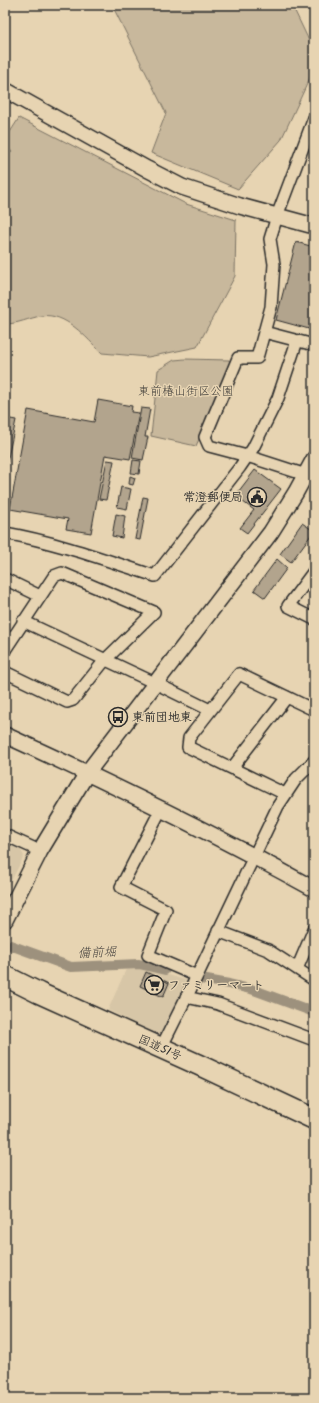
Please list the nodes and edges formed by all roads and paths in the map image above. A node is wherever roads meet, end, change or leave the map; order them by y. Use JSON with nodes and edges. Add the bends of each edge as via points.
{"nodes":[{"id":1,"x":5,"y":90,"type":"edge"},
{"id":2,"x":314,"y":118,"type":"edge"},
{"id":3,"x":277,"y":216,"type":"junction"},
{"id":4,"x":314,"y":226,"type":"edge"},
{"id":5,"x":264,"y":332,"type":"junction"},
{"id":6,"x":297,"y":341,"type":"junction"},
{"id":7,"x":314,"y":345,"type":"edge"},
{"id":8,"x":247,"y":456,"type":"junction"},
{"id":9,"x":314,"y":459,"type":"edge"},
{"id":10,"x":310,"y":478,"type":"edge"},
{"id":11,"x":5,"y":533,"type":"edge"},
{"id":12,"x":314,"y":571,"type":"edge"},
{"id":13,"x":5,"y":580,"type":"edge"},
{"id":14,"x":40,"y":596,"type":"junction"},
{"id":15,"x":314,"y":619,"type":"edge"},
{"id":16,"x":23,"y":621,"type":"junction"},
{"id":17,"x":5,"y":650,"type":"edge"},
{"id":18,"x":105,"y":660,"type":"junction"},
{"id":19,"x":5,"y":672,"type":"edge"},
{"id":20,"x":155,"y":683,"type":"junction"},
{"id":21,"x":287,"y":697,"type":"junction"},
{"id":22,"x":210,"y":710,"type":"junction"},
{"id":23,"x":314,"y":710,"type":"edge"},
{"id":24,"x":5,"y":735,"type":"edge"},
{"id":25,"x":314,"y":761,"type":"edge"},
{"id":26,"x":232,"y":768,"type":"junction"},
{"id":27,"x":87,"y":773,"type":"junction"},
{"id":28,"x":285,"y":794,"type":"junction"},
{"id":29,"x":161,"y":809,"type":"junction"},
{"id":30,"x":5,"y":834,"type":"edge"},
{"id":31,"x":40,"y":850,"type":"junction"},
{"id":32,"x":253,"y":855,"type":"junction"},
{"id":33,"x":314,"y":889,"type":"edge"},
{"id":34,"x":5,"y":920,"type":"edge"},
{"id":35,"x":314,"y":929,"type":"edge"},
{"id":36,"x":218,"y":931,"type":"junction"},
{"id":37,"x":297,"y":969,"type":"junction"},
{"id":38,"x":5,"y":976,"type":"edge"},
{"id":39,"x":197,"y":976,"type":"junction"},
{"id":40,"x":314,"y":980,"type":"edge"},
{"id":41,"x":186,"y":996,"type":"junction"},
{"id":42,"x":314,"y":1040,"type":"edge"},
{"id":43,"x":161,"y":1048,"type":"junction"},
{"id":44,"x":314,"y":1119,"type":"edge"}],
"edges":[{"from":1,"to":3,"type":"street","via":[[182,187]]},
{"from":2,"to":3,"type":"street"},
{"from":3,"to":4,"type":"street"},
{"from":3,"to":5,"type":"street","via":[[270,239],[274,280],[271,307]]},
{"from":5,"to":6,"type":"street"},
{"from":5,"to":8,"type":"street","via":[[257,358],[238,358],[205,437],[209,446]]},
{"from":6,"to":7,"type":"street"},
{"from":6,"to":8,"type":"street","via":[[278,398]]},
{"from":8,"to":10,"type":"street"},
{"from":8,"to":11,"type":"street","via":[[155,576],[68,548]]},
{"from":9,"to":10,"type":"street"},
{"from":10,"to":20,"type":"street"},
{"from":12,"to":15,"type":"street","via":[[288,606]]},
{"from":13,"to":14,"type":"street"},
{"from":14,"to":16,"type":"street"},
{"from":14,"to":18,"type":"street","via":[[54,576],[62,573],[154,612]]},
{"from":16,"to":17,"type":"street"},
{"from":16,"to":18,"type":"street"},
{"from":18,"to":19,"type":"street","via":[[73,700],[67,702]]},
{"from":18,"to":20,"type":"street"},
{"from":20,"to":22,"type":"street"},
{"from":20,"to":27,"type":"street"},
{"from":21,"to":22,"type":"street","via":[[239,674]]},
{"from":21,"to":23,"type":"street"},
{"from":21,"to":26,"type":"street"},
{"from":22,"to":26,"type":"street","via":[[189,738],[188,747]]},
{"from":24,"to":27,"type":"street"},
{"from":25,"to":28,"type":"street"},
{"from":26,"to":28,"type":"street"},
{"from":27,"to":29,"type":"street"},
{"from":27,"to":31,"type":"street"},
{"from":28,"to":32,"type":"street"},
{"from":29,"to":32,"type":"street"},
{"from":29,"to":39,"type":"street","via":[[120,887],[166,910],[148,954]]},
{"from":30,"to":31,"type":"street"},
{"from":31,"to":34,"type":"street"},
{"from":32,"to":33,"type":"street"},
{"from":32,"to":36,"type":"street"},
{"from":35,"to":37,"type":"street"},
{"from":36,"to":37,"type":"street","via":[[268,950]]},
{"from":36,"to":39,"type":"street"},
{"from":37,"to":40,"type":"street"},
{"from":38,"to":43,"type":"highway","name":"国道51号"},
{"from":39,"to":41,"type":"street"},
{"from":41,"to":42,"type":"street","via":[[218,1004]]},
{"from":41,"to":43,"type":"street"},
{"from":43,"to":44,"type":"highway","name":"国道51号"}]}
